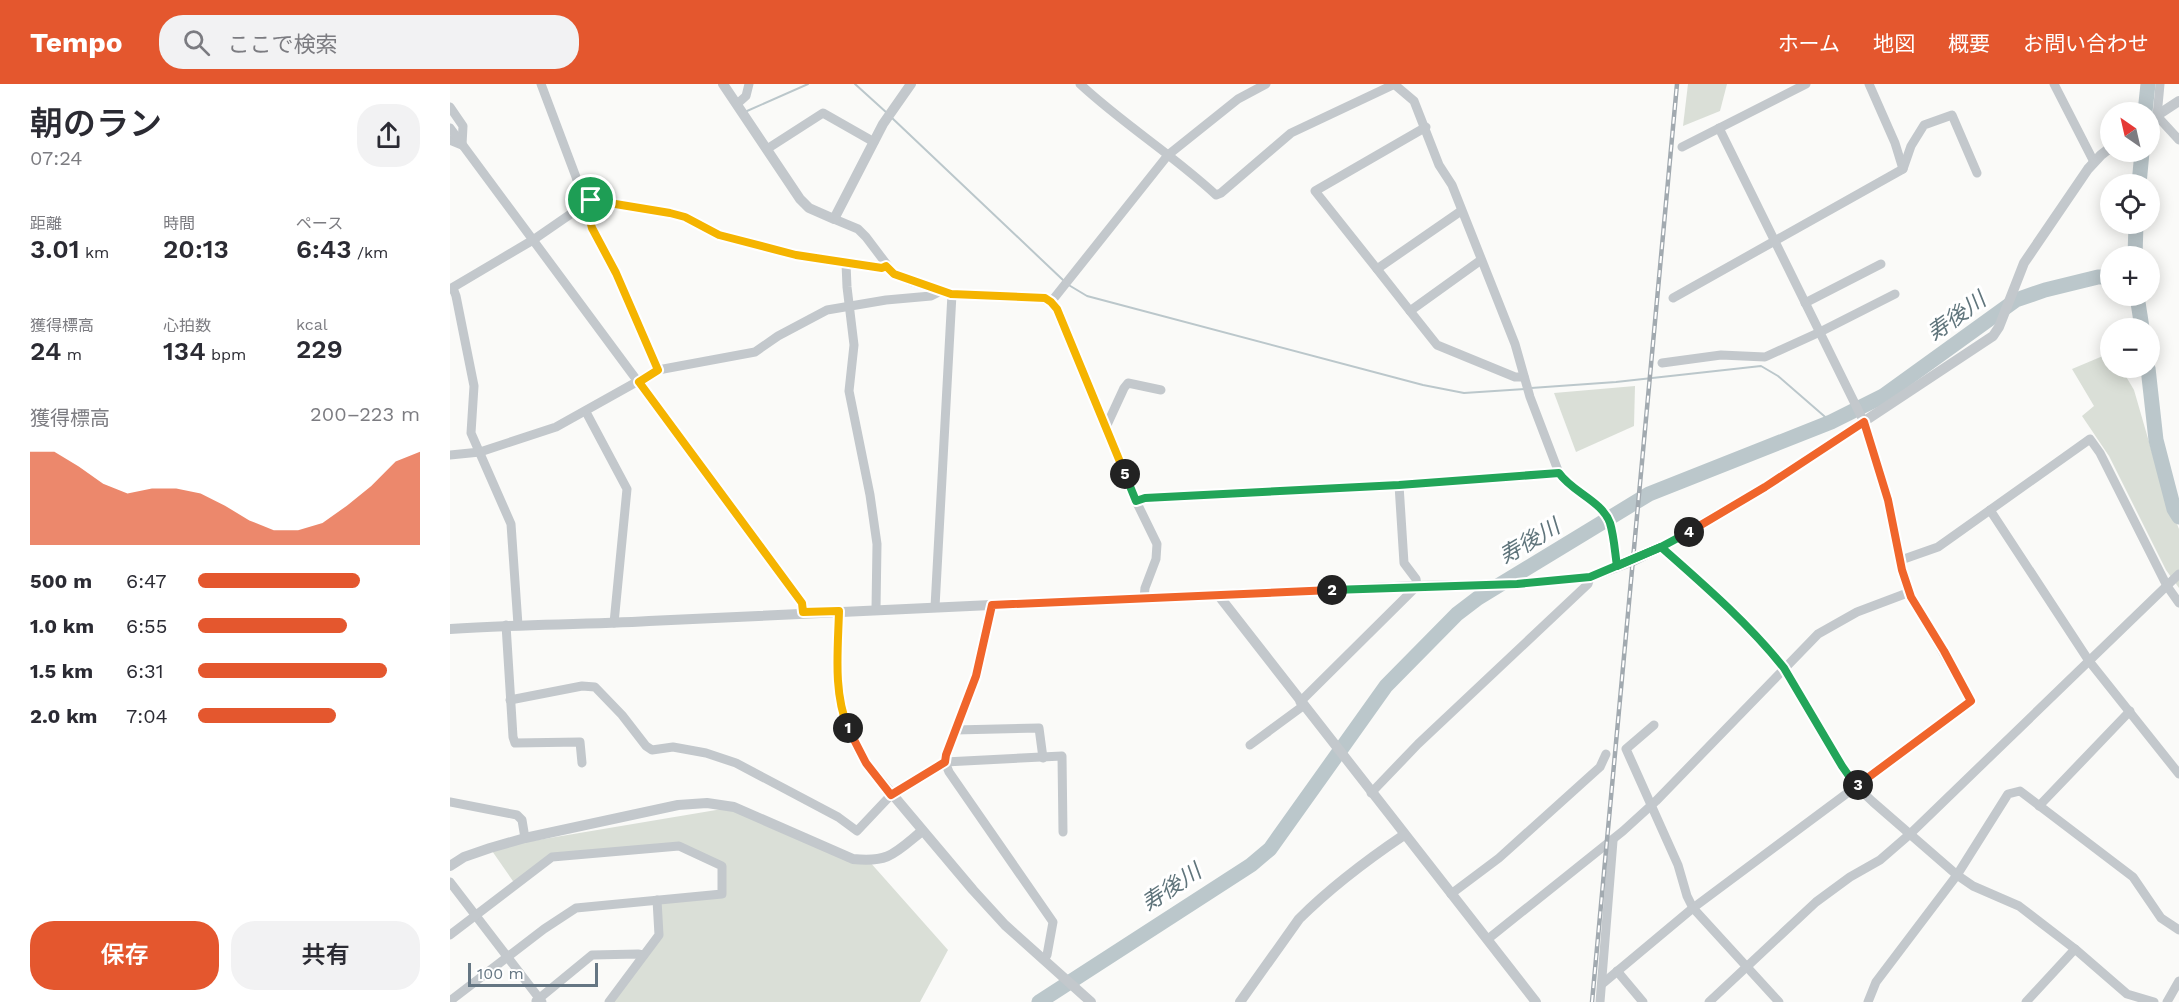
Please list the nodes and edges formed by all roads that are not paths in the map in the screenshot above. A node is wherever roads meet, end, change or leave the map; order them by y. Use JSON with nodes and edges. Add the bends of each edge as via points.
{"nodes":[{"id":1,"x":541,"y":84,"type":"edge"},
{"id":2,"x":723,"y":84,"type":"edge"},
{"id":3,"x":749,"y":84,"type":"edge"},
{"id":4,"x":911,"y":84,"type":"edge"},
{"id":5,"x":1080,"y":84,"type":"edge"},
{"id":6,"x":1266,"y":84,"type":"edge"},
{"id":7,"x":1394,"y":84,"type":"edge"},
{"id":8,"x":1806,"y":84,"type":"edge"},
{"id":9,"x":1869,"y":84,"type":"edge"},
{"id":10,"x":2054,"y":84,"type":"edge"},
{"id":11,"x":2160,"y":84,"type":"edge"},
{"id":12,"x":2179,"y":100,"type":"edge"},
{"id":13,"x":2156,"y":102,"type":"edge"},
{"id":14,"x":737,"y":104,"type":"junction"},
{"id":15,"x":450,"y":107,"type":"edge"},
{"id":16,"x":2160,"y":113,"type":"edge"},
{"id":17,"x":2160,"y":125,"type":"edge"},
{"id":18,"x":450,"y":128,"type":"edge"},
{"id":19,"x":1426,"y":128,"type":"junction"},
{"id":20,"x":1719,"y":128,"type":"junction"},
{"id":21,"x":450,"y":140,"type":"edge"},
{"id":22,"x":2179,"y":140,"type":"edge"},
{"id":23,"x":874,"y":142,"type":"junction"},
{"id":24,"x":462,"y":145,"type":"junction"},
{"id":25,"x":1682,"y":147,"type":"dead end"},
{"id":26,"x":767,"y":149,"type":"junction"},
{"id":27,"x":1168,"y":155,"type":"junction"},
{"id":28,"x":2100,"y":157,"type":"edge"},
{"id":29,"x":2094,"y":162,"type":"junction"},
{"id":30,"x":1903,"y":169,"type":"junction"},
{"id":31,"x":1977,"y":173,"type":"dead end"},
{"id":32,"x":586,"y":205,"type":"junction"},
{"id":33,"x":1461,"y":211,"type":"junction"},
{"id":34,"x":834,"y":219,"type":"junction"},
{"id":35,"x":533,"y":240,"type":"junction"},
{"id":36,"x":1774,"y":241,"type":"junction"},
{"id":37,"x":1481,"y":260,"type":"junction"},
{"id":38,"x":846,"y":263,"type":"junction"},
{"id":39,"x":1881,"y":264,"type":"dead end"},
{"id":40,"x":886,"y":266,"type":"junction"},
{"id":41,"x":1377,"y":269,"type":"junction"},
{"id":42,"x":451,"y":289,"type":"edge"},
{"id":43,"x":941,"y":291,"type":"junction"},
{"id":44,"x":951,"y":294,"type":"junction"},
{"id":45,"x":1895,"y":294,"type":"dead end"},
{"id":46,"x":1672,"y":298,"type":"dead end"},
{"id":47,"x":1051,"y":302,"type":"junction"},
{"id":48,"x":1805,"y":303,"type":"junction"},
{"id":49,"x":850,"y":306,"type":"junction"},
{"id":50,"x":1410,"y":311,"type":"junction"},
{"id":51,"x":1820,"y":332,"type":"junction"},
{"id":52,"x":1662,"y":363,"type":"dead end"},
{"id":53,"x":658,"y":370,"type":"junction"},
{"id":54,"x":1525,"y":380,"type":"junction"},
{"id":55,"x":639,"y":382,"type":"junction"},
{"id":56,"x":1161,"y":390,"type":"dead end"},
{"id":57,"x":586,"y":412,"type":"junction"},
{"id":58,"x":1863,"y":419,"type":"junction"},
{"id":59,"x":1106,"y":428,"type":"junction"},
{"id":60,"x":480,"y":452,"type":"junction"},
{"id":61,"x":450,"y":455,"type":"edge"},
{"id":62,"x":1559,"y":473,"type":"junction"},
{"id":63,"x":1399,"y":485,"type":"junction"},
{"id":64,"x":1136,"y":501,"type":"junction"},
{"id":65,"x":1990,"y":510,"type":"junction"},
{"id":66,"x":1661,"y":547,"type":"junction"},
{"id":67,"x":1900,"y":560,"type":"junction"},
{"id":68,"x":1617,"y":566,"type":"junction"},
{"id":69,"x":2179,"y":574,"type":"edge"},
{"id":70,"x":1590,"y":577,"type":"junction"},
{"id":71,"x":2167,"y":585,"type":"junction"},
{"id":72,"x":1417,"y":586,"type":"junction"},
{"id":73,"x":1910,"y":592,"type":"junction"},
{"id":74,"x":1219,"y":596,"type":"junction"},
{"id":75,"x":1144,"y":598,"type":"junction"},
{"id":76,"x":2179,"y":603,"type":"edge"},
{"id":77,"x":992,"y":605,"type":"junction"},
{"id":78,"x":935,"y":607,"type":"junction"},
{"id":79,"x":876,"y":609,"type":"junction"},
{"id":80,"x":839,"y":611,"type":"junction"},
{"id":81,"x":803,"y":612,"type":"junction"},
{"id":82,"x":614,"y":623,"type":"junction"},
{"id":83,"x":506,"y":625,"type":"junction"},
{"id":84,"x":518,"y":625,"type":"junction"},
{"id":85,"x":450,"y":629,"type":"edge"},
{"id":86,"x":2090,"y":661,"type":"junction"},
{"id":87,"x":1784,"y":668,"type":"junction"},
{"id":88,"x":510,"y":700,"type":"junction"},
{"id":89,"x":1301,"y":704,"type":"junction"},
{"id":90,"x":2130,"y":711,"type":"junction"},
{"id":91,"x":1654,"y":725,"type":"dead end"},
{"id":92,"x":956,"y":730,"type":"junction"},
{"id":93,"x":1250,"y":745,"type":"dead end"},
{"id":94,"x":1606,"y":754,"type":"dead end"},
{"id":95,"x":1043,"y":758,"type":"junction"},
{"id":96,"x":945,"y":762,"type":"junction"},
{"id":97,"x":582,"y":763,"type":"dead end"},
{"id":98,"x":2179,"y":774,"type":"edge"},
{"id":99,"x":1856,"y":786,"type":"junction"},
{"id":100,"x":1371,"y":793,"type":"junction"},
{"id":101,"x":891,"y":795,"type":"junction"},
{"id":102,"x":450,"y":802,"type":"edge"},
{"id":103,"x":1651,"y":804,"type":"junction"},
{"id":104,"x":2039,"y":806,"type":"junction"},
{"id":105,"x":922,"y":831,"type":"junction"},
{"id":106,"x":1063,"y":832,"type":"dead end"},
{"id":107,"x":1910,"y":834,"type":"junction"},
{"id":108,"x":1404,"y":835,"type":"junction"},
{"id":109,"x":525,"y":838,"type":"junction"},
{"id":110,"x":1612,"y":841,"type":"junction"},
{"id":111,"x":450,"y":866,"type":"edge"},
{"id":112,"x":1957,"y":875,"type":"junction"},
{"id":113,"x":450,"y":882,"type":"edge"},
{"id":114,"x":1451,"y":894,"type":"junction"},
{"id":115,"x":657,"y":900,"type":"junction"},
{"id":116,"x":1693,"y":908,"type":"junction"},
{"id":117,"x":475,"y":916,"type":"junction"},
{"id":118,"x":2179,"y":930,"type":"edge"},
{"id":119,"x":450,"y":935,"type":"edge"},
{"id":120,"x":1488,"y":939,"type":"junction"},
{"id":121,"x":2074,"y":949,"type":"junction"},
{"id":122,"x":643,"y":956,"type":"junction"},
{"id":123,"x":508,"y":957,"type":"junction"},
{"id":124,"x":1044,"y":960,"type":"junction"},
{"id":125,"x":1748,"y":967,"type":"junction"},
{"id":126,"x":1617,"y":971,"type":"junction"},
{"id":127,"x":2179,"y":981,"type":"edge"},
{"id":128,"x":1602,"y":984,"type":"junction"},
{"id":129,"x":2135,"y":999,"type":"edge"},
{"id":130,"x":450,"y":1001,"type":"edge"},
{"id":131,"x":538,"y":1001,"type":"edge"},
{"id":132,"x":609,"y":1002,"type":"edge"},
{"id":133,"x":1091,"y":1002,"type":"edge"},
{"id":134,"x":1240,"y":1002,"type":"edge"},
{"id":135,"x":1536,"y":1002,"type":"edge"},
{"id":136,"x":1600,"y":1002,"type":"edge"},
{"id":137,"x":1643,"y":1002,"type":"edge"},
{"id":138,"x":1709,"y":1002,"type":"edge"},
{"id":139,"x":1779,"y":1002,"type":"edge"},
{"id":140,"x":1868,"y":1002,"type":"edge"},
{"id":141,"x":2026,"y":1002,"type":"edge"},
{"id":142,"x":2154,"y":1002,"type":"edge"},
{"id":143,"x":2167,"y":1002,"type":"edge"}],
"edges":[{"from":1,"to":32,"type":"street"},
{"from":2,"to":14,"type":"street"},
{"from":3,"to":14,"type":"street","via":[[746,96]]},
{"from":4,"to":23,"type":"street"},
{"from":5,"to":27,"type":"street"},
{"from":6,"to":27,"type":"street","via":[[1238,99]]},
{"from":7,"to":19,"type":"street","via":[[1414,101]]},
{"from":7,"to":27,"type":"street","via":[[1291,133],[1216,195]]},
{"from":8,"to":20,"type":"street"},
{"from":9,"to":30,"type":"street"},
{"from":10,"to":29,"type":"street"},
{"from":11,"to":13,"type":"street"},
{"from":12,"to":16,"type":"street"},
{"from":14,"to":26,"type":"street"},
{"from":15,"to":24,"type":"street","via":[[463,126]]},
{"from":17,"to":22,"type":"street"},
{"from":18,"to":24,"type":"street"},
{"from":19,"to":33,"type":"street"},
{"from":19,"to":41,"type":"street","via":[[1315,191]]},
{"from":20,"to":25,"type":"street"},
{"from":20,"to":36,"type":"street"},
{"from":21,"to":24,"type":"street"},
{"from":23,"to":26,"type":"street","via":[[823,113]]},
{"from":23,"to":34,"type":"street"},
{"from":24,"to":35,"type":"street"},
{"from":26,"to":34,"type":"street","via":[[800,200]]},
{"from":27,"to":47,"type":"street"},
{"from":28,"to":29,"type":"street"},
{"from":29,"to":58,"type":"street","via":[[2024,263],[1993,336]]},
{"from":30,"to":31,"type":"street","via":[[1924,125],[1952,115]]},
{"from":30,"to":36,"type":"street"},
{"from":32,"to":35,"type":"street"},
{"from":32,"to":38,"type":"street","via":[[591,200],[670,213],[719,235]]},
{"from":32,"to":53,"type":"street","via":[[592,228]]},
{"from":33,"to":37,"type":"street"},
{"from":33,"to":41,"type":"street"},
{"from":34,"to":40,"type":"street","via":[[858,229]]},
{"from":35,"to":42,"type":"street"},
{"from":35,"to":55,"type":"street"},
{"from":36,"to":46,"type":"street"},
{"from":36,"to":48,"type":"street"},
{"from":37,"to":50,"type":"street"},
{"from":37,"to":54,"type":"street","via":[[1515,344]]},
{"from":38,"to":40,"type":"street"},
{"from":38,"to":49,"type":"street"},
{"from":39,"to":48,"type":"street"},
{"from":40,"to":43,"type":"street","via":[[894,274]]},
{"from":41,"to":50,"type":"street"},
{"from":42,"to":60,"type":"street","via":[[456,296],[474,386],[471,433]]},
{"from":43,"to":44,"type":"street"},
{"from":43,"to":49,"type":"street","via":[[931,296]]},
{"from":44,"to":47,"type":"street","via":[[1037,297]]},
{"from":44,"to":78,"type":"street"},
{"from":45,"to":51,"type":"street"},
{"from":47,"to":59,"type":"street"},
{"from":48,"to":51,"type":"street"},
{"from":49,"to":53,"type":"street","via":[[827,310],[756,352]]},
{"from":49,"to":79,"type":"street","via":[[854,345],[849,391],[877,544]]},
{"from":50,"to":54,"type":"street","via":[[1437,345]]},
{"from":51,"to":52,"type":"street","via":[[1765,357],[1721,355]]},
{"from":51,"to":58,"type":"street"},
{"from":53,"to":55,"type":"street"},
{"from":54,"to":62,"type":"street"},
{"from":55,"to":57,"type":"street"},
{"from":55,"to":81,"type":"street","via":[[802,603]]},
{"from":56,"to":59,"type":"street","via":[[1128,383]]},
{"from":57,"to":60,"type":"street","via":[[556,427]]},
{"from":57,"to":82,"type":"street","via":[[627,489]]},
{"from":58,"to":66,"type":"street","via":[[1765,487]]},
{"from":58,"to":67,"type":"street","via":[[1888,500]]},
{"from":59,"to":64,"type":"street"},
{"from":60,"to":61,"type":"street"},
{"from":60,"to":84,"type":"street","via":[[511,524]]},
{"from":62,"to":63,"type":"street"},
{"from":62,"to":68,"type":"street","via":[[1608,519]]},
{"from":63,"to":64,"type":"street"},
{"from":63,"to":72,"type":"street","via":[[1404,563]]},
{"from":64,"to":75,"type":"street","via":[[1157,544]]},
{"from":65,"to":67,"type":"street","via":[[1938,546]]},
{"from":65,"to":71,"type":"street","via":[[2090,439]]},
{"from":65,"to":86,"type":"street"},
{"from":66,"to":68,"type":"street"},
{"from":66,"to":87,"type":"street","via":[[1713,593]]},
{"from":67,"to":73,"type":"street"},
{"from":68,"to":70,"type":"street"},
{"from":69,"to":71,"type":"street"},
{"from":70,"to":72,"type":"street","via":[[1517,584]]},
{"from":70,"to":100,"type":"street","via":[[1588,584]]},
{"from":71,"to":76,"type":"street"},
{"from":71,"to":86,"type":"street"},
{"from":72,"to":74,"type":"street"},
{"from":72,"to":89,"type":"street"},
{"from":73,"to":87,"type":"street","via":[[1857,612],[1818,634]]},
{"from":73,"to":99,"type":"street","via":[[1971,701]]},
{"from":74,"to":75,"type":"street"},
{"from":74,"to":89,"type":"street"},
{"from":75,"to":77,"type":"street"},
{"from":77,"to":78,"type":"street"},
{"from":77,"to":92,"type":"street","via":[[976,676]]},
{"from":78,"to":79,"type":"street"},
{"from":79,"to":80,"type":"street"},
{"from":80,"to":81,"type":"street"},
{"from":80,"to":101,"type":"street","via":[[837,665],[843,716],[866,763]]},
{"from":81,"to":82,"type":"street"},
{"from":82,"to":84,"type":"street"},
{"from":83,"to":84,"type":"street"},
{"from":83,"to":85,"type":"street"},
{"from":83,"to":88,"type":"street"},
{"from":86,"to":90,"type":"street"},
{"from":86,"to":107,"type":"street"},
{"from":87,"to":99,"type":"street"},
{"from":87,"to":103,"type":"street"},
{"from":88,"to":97,"type":"street","via":[[515,743],[580,742]]},
{"from":88,"to":101,"type":"street","via":[[595,687],[652,750],[673,747],[736,763],[857,831]]},
{"from":89,"to":93,"type":"street"},
{"from":89,"to":100,"type":"street"},
{"from":90,"to":98,"type":"street"},
{"from":90,"to":104,"type":"street"},
{"from":91,"to":103,"type":"street","via":[[1626,749]]},
{"from":92,"to":95,"type":"street","via":[[1039,729]]},
{"from":92,"to":96,"type":"street"},
{"from":94,"to":114,"type":"street","via":[[1600,767],[1532,829]]},
{"from":95,"to":96,"type":"street"},
{"from":95,"to":106,"type":"street","via":[[1062,756]]},
{"from":96,"to":101,"type":"street"},
{"from":96,"to":124,"type":"street","via":[[1053,922]]},
{"from":99,"to":107,"type":"street"},
{"from":99,"to":116,"type":"street"},
{"from":100,"to":108,"type":"street"},
{"from":101,"to":105,"type":"street"},
{"from":102,"to":109,"type":"street","via":[[517,815],[522,820]]},
{"from":103,"to":110,"type":"street"},
{"from":103,"to":116,"type":"street"},
{"from":104,"to":112,"type":"street","via":[[2020,791],[2008,794]]},
{"from":104,"to":118,"type":"street","via":[[2133,877],[2161,918]]},
{"from":105,"to":109,"type":"street","via":[[885,859],[853,859],[734,807],[707,803],[678,805]]},
{"from":105,"to":124,"type":"street","via":[[1005,925]]},
{"from":107,"to":112,"type":"street"},
{"from":107,"to":125,"type":"street","via":[[1880,860],[1816,902]]},
{"from":108,"to":114,"type":"street"},
{"from":108,"to":134,"type":"street","via":[[1346,877],[1299,919]]},
{"from":109,"to":111,"type":"street","via":[[464,857]]},
{"from":110,"to":120,"type":"street"},
{"from":110,"to":128,"type":"street"},
{"from":112,"to":121,"type":"street","via":[[2019,906]]},
{"from":112,"to":140,"type":"street","via":[[1876,982]]},
{"from":113,"to":117,"type":"street"},
{"from":114,"to":120,"type":"street"},
{"from":115,"to":117,"type":"street","via":[[722,894],[722,866],[679,846],[552,857]]},
{"from":115,"to":122,"type":"street","via":[[659,934]]},
{"from":115,"to":123,"type":"street","via":[[576,908]]},
{"from":116,"to":125,"type":"street"},
{"from":116,"to":126,"type":"street"},
{"from":117,"to":119,"type":"street"},
{"from":117,"to":123,"type":"street"},
{"from":120,"to":135,"type":"street"},
{"from":121,"to":129,"type":"street"},
{"from":121,"to":141,"type":"street"},
{"from":122,"to":131,"type":"street","via":[[592,955]]},
{"from":122,"to":132,"type":"street"},
{"from":123,"to":130,"type":"street"},
{"from":123,"to":131,"type":"street"},
{"from":124,"to":133,"type":"street"},
{"from":125,"to":138,"type":"street"},
{"from":125,"to":139,"type":"street"},
{"from":126,"to":128,"type":"street"},
{"from":126,"to":137,"type":"street"},
{"from":127,"to":143,"type":"street"},
{"from":128,"to":136,"type":"street"},
{"from":129,"to":142,"type":"street"}]}
